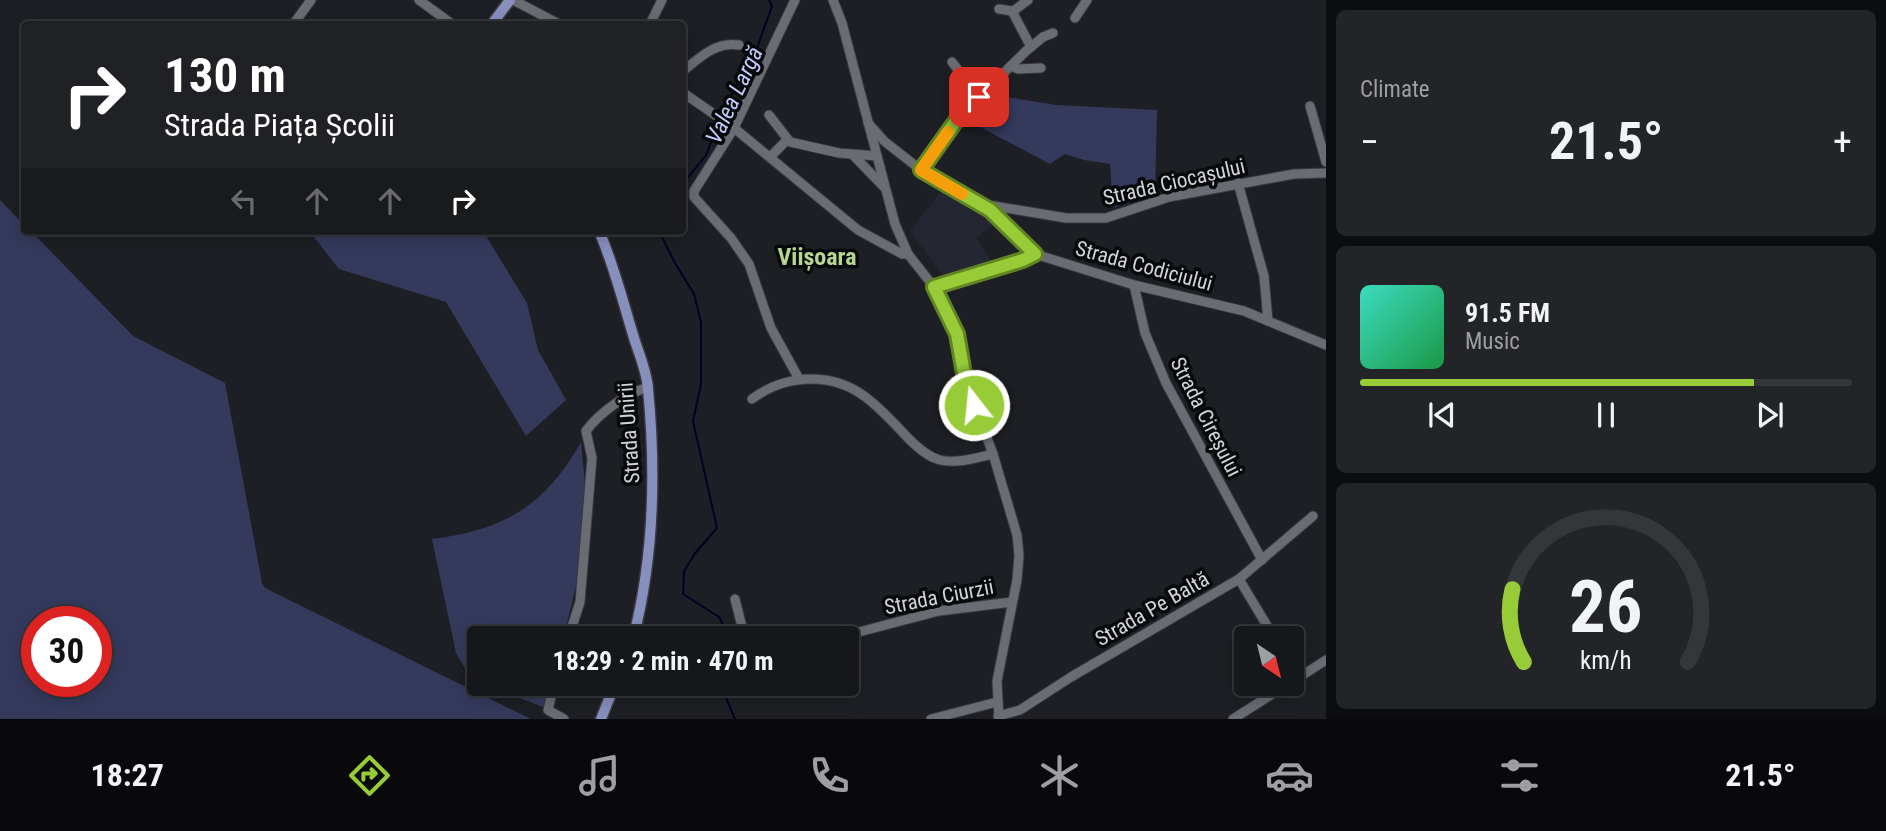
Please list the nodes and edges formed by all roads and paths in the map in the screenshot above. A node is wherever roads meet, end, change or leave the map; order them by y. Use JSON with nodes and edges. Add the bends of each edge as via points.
{"nodes":[{"id":1,"x":311,"y":0,"type":"edge"},
{"id":2,"x":419,"y":0,"type":"edge"},
{"id":3,"x":511,"y":0,"type":"edge"},
{"id":4,"x":666,"y":0,"type":"edge"},
{"id":5,"x":795,"y":0,"type":"edge"},
{"id":6,"x":833,"y":0,"type":"edge"},
{"id":7,"x":1028,"y":0,"type":"edge"},
{"id":8,"x":1087,"y":0,"type":"edge"},
{"id":9,"x":999,"y":9,"type":"dead end"},
{"id":10,"x":1012,"y":12,"type":"junction"},
{"id":11,"x":1075,"y":18,"type":"dead end"},
{"id":12,"x":296,"y":21,"type":"edge"},
{"id":13,"x":448,"y":21,"type":"edge"},
{"id":14,"x":494,"y":21,"type":"edge"},
{"id":15,"x":553,"y":21,"type":"edge"},
{"id":16,"x":652,"y":21,"type":"edge"},
{"id":17,"x":1053,"y":33,"type":"dead end"},
{"id":18,"x":739,"y":44,"type":"dead end"},
{"id":19,"x":1031,"y":47,"type":"junction"},
{"id":20,"x":952,"y":62,"type":"dead end"},
{"id":21,"x":1011,"y":66,"type":"junction"},
{"id":22,"x":1041,"y":68,"type":"dead end"},
{"id":23,"x":686,"y":69,"type":"edge"},
{"id":24,"x":686,"y":95,"type":"edge"},
{"id":25,"x":979,"y":97,"type":"junction"},
{"id":26,"x":1310,"y":106,"type":"dead end"},
{"id":27,"x":769,"y":115,"type":"dead end"},
{"id":28,"x":868,"y":123,"type":"junction"},
{"id":29,"x":730,"y":126,"type":"junction"},
{"id":30,"x":787,"y":140,"type":"junction"},
{"id":31,"x":853,"y":155,"type":"junction"},
{"id":32,"x":877,"y":156,"type":"junction"},
{"id":33,"x":770,"y":157,"type":"junction"},
{"id":34,"x":1326,"y":162,"type":"edge"},
{"id":35,"x":921,"y":170,"type":"junction"},
{"id":36,"x":1326,"y":173,"type":"edge"},
{"id":37,"x":1238,"y":183,"type":"junction"},
{"id":38,"x":885,"y":188,"type":"junction"},
{"id":39,"x":990,"y":210,"type":"junction"},
{"id":40,"x":601,"y":235,"type":"edge"},
{"id":41,"x":908,"y":254,"type":"junction"},
{"id":42,"x":1035,"y":254,"type":"junction"},
{"id":43,"x":1134,"y":285,"type":"junction"},
{"id":44,"x":934,"y":287,"type":"junction"},
{"id":45,"x":1268,"y":321,"type":"junction"},
{"id":46,"x":1326,"y":345,"type":"edge"},
{"id":47,"x":799,"y":379,"type":"junction"},
{"id":48,"x":648,"y":387,"type":"junction"},
{"id":49,"x":752,"y":399,"type":"dead end"},
{"id":50,"x":993,"y":454,"type":"junction"},
{"id":51,"x":1313,"y":516,"type":"dead end"},
{"id":52,"x":1262,"y":560,"type":"junction"},
{"id":53,"x":1239,"y":579,"type":"junction"},
{"id":54,"x":736,"y":599,"type":"dead end"},
{"id":55,"x":1012,"y":601,"type":"junction"},
{"id":56,"x":572,"y":626,"type":"edge"},
{"id":57,"x":637,"y":626,"type":"edge"},
{"id":58,"x":742,"y":626,"type":"edge"},
{"id":59,"x":1267,"y":626,"type":"edge"},
{"id":60,"x":859,"y":632,"type":"edge"},
{"id":61,"x":1326,"y":660,"type":"edge"},
{"id":62,"x":1304,"y":674,"type":"edge"},
{"id":63,"x":551,"y":696,"type":"edge"},
{"id":64,"x":610,"y":696,"type":"edge"},
{"id":65,"x":1269,"y":696,"type":"edge"},
{"id":66,"x":997,"y":702,"type":"junction"},
{"id":67,"x":998,"y":718,"type":"edge"},
{"id":68,"x":564,"y":719,"type":"edge"},
{"id":69,"x":601,"y":719,"type":"edge"},
{"id":70,"x":932,"y":719,"type":"edge"},
{"id":71,"x":1233,"y":719,"type":"edge"}],
"edges":[{"from":1,"to":12,"type":"street"},
{"from":2,"to":13,"type":"street"},
{"from":3,"to":14,"type":"main road"},
{"from":3,"to":15,"type":"street"},
{"from":4,"to":16,"type":"street"},
{"from":5,"to":29,"type":"street"},
{"from":6,"to":28,"type":"street"},
{"from":7,"to":10,"type":"street"},
{"from":8,"to":11,"type":"street"},
{"from":9,"to":10,"type":"street"},
{"from":10,"to":19,"type":"street"},
{"from":17,"to":19,"type":"street"},
{"from":18,"to":23,"type":"street","via":[[718,46]]},
{"from":19,"to":21,"type":"street"},
{"from":20,"to":25,"type":"street"},
{"from":21,"to":22,"type":"street"},
{"from":21,"to":25,"type":"street"},
{"from":24,"to":29,"type":"street"},
{"from":25,"to":35,"type":"street"},
{"from":26,"to":34,"type":"street"},
{"from":27,"to":30,"type":"street"},
{"from":28,"to":32,"type":"street"},
{"from":28,"to":35,"type":"street","name":"Strada Codiciului"},
{"from":29,"to":33,"type":"street"},
{"from":29,"to":47,"type":"street","via":[[694,197],[749,264],[771,328]]},
{"from":30,"to":31,"type":"street"},
{"from":30,"to":33,"type":"street"},
{"from":31,"to":32,"type":"street"},
{"from":31,"to":38,"type":"street"},
{"from":32,"to":38,"type":"street"},
{"from":33,"to":41,"type":"street","via":[[858,230]]},
{"from":35,"to":39,"type":"street","name":"Strada Codiciului"},
{"from":36,"to":37,"type":"street","name":"Strada Ciocașului"},
{"from":37,"to":39,"type":"street","name":"Strada Ciocașului","via":[[1168,197],[1106,218],[1066,218],[994,206]]},
{"from":37,"to":45,"type":"street","via":[[1264,276]]},
{"from":38,"to":41,"type":"street"},
{"from":39,"to":42,"type":"street","name":"Strada Codiciului"},
{"from":40,"to":48,"type":"main road","name":"Strada Unirii"},
{"from":41,"to":44,"type":"street"},
{"from":42,"to":43,"type":"street","name":"Strada Codiciului"},
{"from":42,"to":44,"type":"street"},
{"from":43,"to":45,"type":"street","name":"Strada Codiciului"},
{"from":43,"to":52,"type":"street","name":"Strada Cireșului","via":[[1145,332],[1166,383]]},
{"from":44,"to":50,"type":"street","via":[[957,334],[965,379]]},
{"from":45,"to":46,"type":"street","name":"Strada Codiciului"},
{"from":47,"to":49,"type":"street"},
{"from":47,"to":50,"type":"street","via":[[842,383],[868,397],[918,447],[939,460]]},
{"from":48,"to":56,"type":"street","via":[[618,403],[586,431],[592,458],[580,602]]},
{"from":48,"to":57,"type":"main road","name":"Strada Unirii","via":[[651,523],[648,572]]},
{"from":50,"to":55,"type":"street","via":[[1017,535]]},
{"from":51,"to":52,"type":"street","name":"Strada Pe Baltă"},
{"from":52,"to":53,"type":"street","name":"Strada Pe Baltă"},
{"from":53,"to":59,"type":"street"},
{"from":53,"to":67,"type":"street","name":"Strada Pe Baltă","via":[[1020,710]]},
{"from":54,"to":58,"type":"street"},
{"from":55,"to":60,"type":"street","name":"Strada Ciurzii","via":[[939,611]]},
{"from":55,"to":66,"type":"street"},
{"from":61,"to":62,"type":"street"},
{"from":63,"to":68,"type":"street","via":[[548,710]]},
{"from":64,"to":69,"type":"main road"},
{"from":65,"to":71,"type":"street"},
{"from":66,"to":67,"type":"street"},
{"from":66,"to":70,"type":"street"}]}
